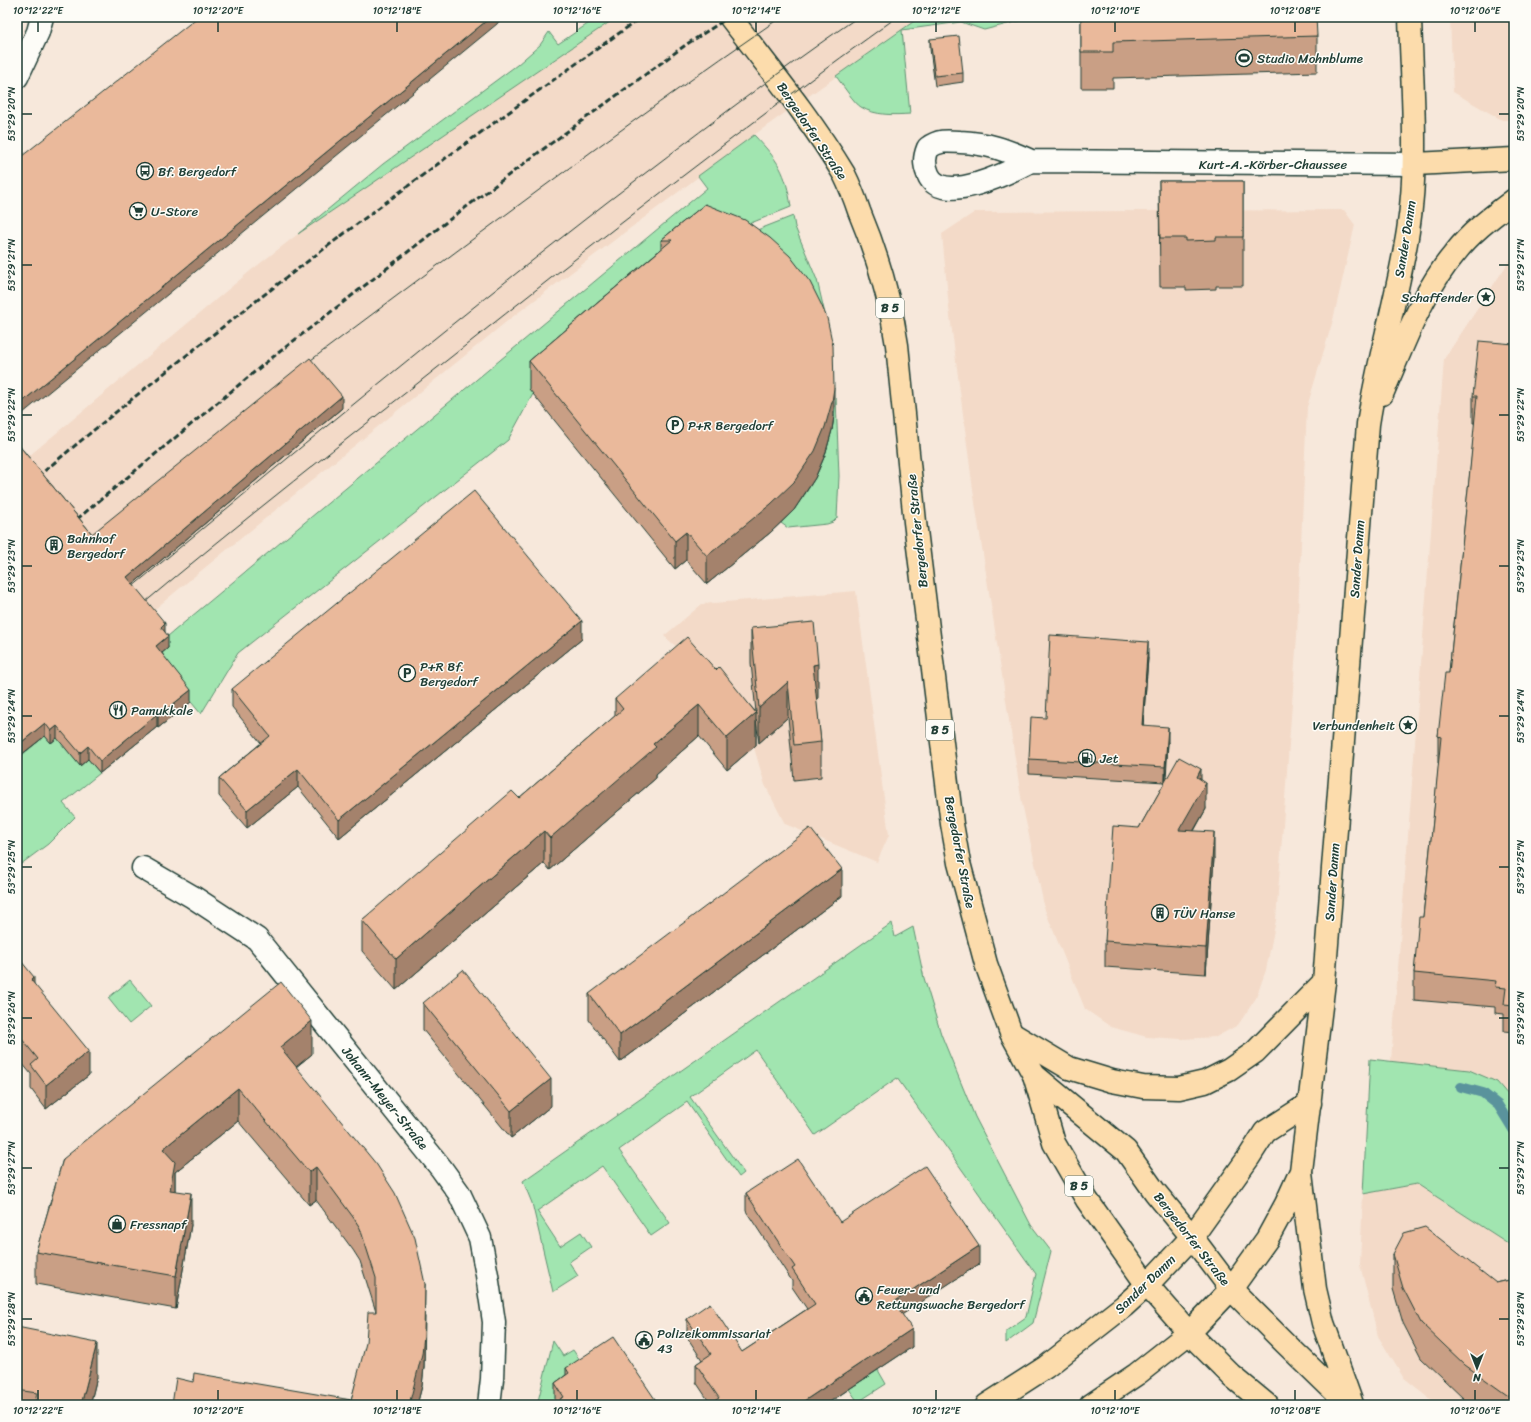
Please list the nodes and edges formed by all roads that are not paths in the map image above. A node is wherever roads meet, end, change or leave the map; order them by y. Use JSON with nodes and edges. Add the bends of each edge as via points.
{"nodes":[{"id":1,"x":42,"y":17,"type":"edge"},
{"id":2,"x":730,"y":17,"type":"edge"},
{"id":3,"x":1410,"y":17,"type":"edge"},
{"id":4,"x":17,"y":77,"type":"edge"},
{"id":5,"x":1514,"y":159,"type":"edge"},
{"id":6,"x":1031,"y":161,"type":"dead end"},
{"id":7,"x":1415,"y":164,"type":"junction"},
{"id":8,"x":1514,"y":200,"type":"edge"},
{"id":9,"x":1368,"y":424,"type":"junction"},
{"id":10,"x":143,"y":868,"type":"dead end"},
{"id":11,"x":1324,"y":982,"type":"junction"},
{"id":12,"x":1011,"y":1033,"type":"junction"},
{"id":13,"x":1034,"y":1075,"type":"junction"},
{"id":14,"x":1310,"y":1103,"type":"junction"},
{"id":15,"x":1301,"y":1171,"type":"junction"},
{"id":16,"x":1192,"y":1237,"type":"junction"},
{"id":17,"x":1147,"y":1285,"type":"junction"},
{"id":18,"x":1231,"y":1289,"type":"junction"},
{"id":19,"x":1189,"y":1333,"type":"junction"},
{"id":20,"x":489,"y":1405,"type":"edge"},
{"id":21,"x":987,"y":1405,"type":"edge"},
{"id":22,"x":1091,"y":1405,"type":"edge"},
{"id":23,"x":1267,"y":1405,"type":"edge"},
{"id":24,"x":1350,"y":1405,"type":"edge"},
{"id":25,"x":1353,"y":1405,"type":"edge"}],
"edges":[{"from":1,"to":4,"type":"street","via":[[38,32]]},
{"from":2,"to":12,"type":"main road","name":"Bergedorfer Straße","number":"B 5","via":[[813,127],[844,176],[870,236],[882,274],[897,345],[915,522],[952,824],[979,941]]},
{"from":3,"to":7,"type":"main road","name":"Sander Damm"},
{"from":5,"to":7,"type":"main road","name":"Kurt-A.-Körber-Chaussee"},
{"from":6,"to":7,"type":"street","name":"Kurt-A.-Körber-Chaussee"},
{"from":7,"to":9,"type":"main road","name":"Sander Damm","via":[[1408,231],[1396,296],[1373,387]]},
{"from":8,"to":9,"type":"main road","via":[[1484,223],[1455,252],[1432,286]]},
{"from":9,"to":11,"type":"main road","name":"Sander Damm"},
{"from":10,"to":20,"type":"street","name":"Johann-Meyer-Straße","via":[[257,939],[459,1193],[480,1238],[493,1309]]},
{"from":11,"to":12,"type":"main road","via":[[1255,1052],[1229,1070],[1205,1082],[1179,1088],[1143,1087],[1069,1068]]},
{"from":11,"to":14,"type":"main road","name":"Sander Damm"},
{"from":12,"to":13,"type":"main road","name":"Bergedorfer Straße","number":"B 5"},
{"from":13,"to":16,"type":"main road","name":"Bergedorfer Straße","number":"B 5","via":[[1126,1150],[1155,1192]]},
{"from":13,"to":17,"type":"main road","name":"Bergedorfer Straße","number":"B 5","via":[[1054,1144],[1087,1200]]},
{"from":14,"to":15,"type":"main road","name":"Sander Damm"},
{"from":14,"to":16,"type":"main road","name":"Sander Damm","via":[[1265,1132]]},
{"from":15,"to":18,"type":"main road","name":"Sander Damm","via":[[1267,1239]]},
{"from":15,"to":25,"type":"main road","via":[[1317,1296],[1323,1323]]},
{"from":16,"to":17,"type":"main road","name":"Sander Damm"},
{"from":16,"to":18,"type":"main road","name":"Bergedorfer Straße","number":"B 5"},
{"from":17,"to":19,"type":"main road","name":"Bergedorfer Straße","number":"B 5"},
{"from":17,"to":21,"type":"main road","name":"Sander Damm","via":[[1046,1367]]},
{"from":18,"to":19,"type":"main road","name":"Sander Damm"},
{"from":18,"to":24,"type":"main road","name":"Bergedorfer Straße","number":"B 5"},
{"from":19,"to":22,"type":"main road","name":"Sander Damm","via":[[1137,1374]]},
{"from":19,"to":23,"type":"main road","name":"Bergedorfer Straße","number":"B 5","via":[[1232,1376]]}]}
